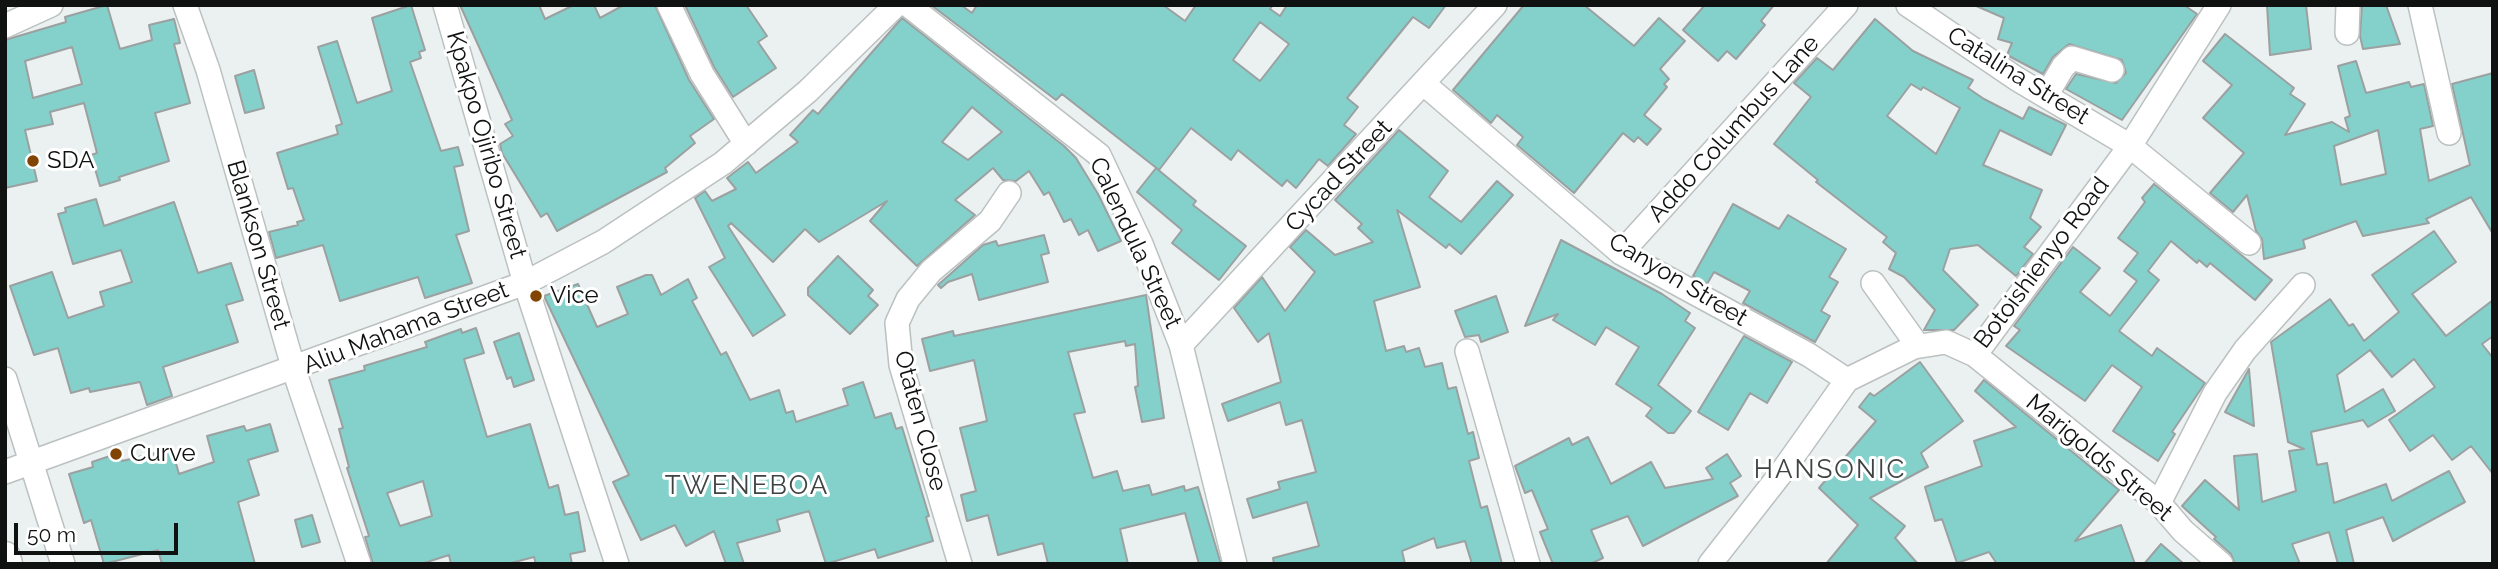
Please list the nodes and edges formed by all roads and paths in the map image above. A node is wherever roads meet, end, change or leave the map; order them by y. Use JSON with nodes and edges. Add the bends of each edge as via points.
{"nodes":[{"id":1,"x":51,"y":5,"type":"edge"},
{"id":2,"x":185,"y":5,"type":"edge"},
{"id":3,"x":445,"y":5,"type":"edge"},
{"id":4,"x":669,"y":5,"type":"edge"},
{"id":5,"x":896,"y":5,"type":"edge"},
{"id":6,"x":908,"y":5,"type":"edge"},
{"id":7,"x":1846,"y":5,"type":"edge"},
{"id":8,"x":1908,"y":5,"type":"edge"},
{"id":9,"x":2219,"y":5,"type":"edge"},
{"id":10,"x":2348,"y":5,"type":"edge"},
{"id":11,"x":2420,"y":5,"type":"edge"},
{"id":12,"x":2429,"y":5,"type":"edge"},
{"id":13,"x":2441,"y":5,"type":"edge"},
{"id":14,"x":1494,"y":6,"type":"edge"},
{"id":15,"x":5,"y":26,"type":"edge"},
{"id":16,"x":2347,"y":33,"type":"dead end"},
{"id":17,"x":2112,"y":70,"type":"dead end"},
{"id":18,"x":1424,"y":84,"type":"junction"},
{"id":19,"x":2046,"y":96,"type":"junction"},
{"id":20,"x":2449,"y":133,"type":"dead end"},
{"id":21,"x":746,"y":144,"type":"junction"},
{"id":22,"x":2130,"y":146,"type":"junction"},
{"id":23,"x":1009,"y":193,"type":"dead end"},
{"id":24,"x":2249,"y":243,"type":"dead end"},
{"id":25,"x":1621,"y":253,"type":"junction"},
{"id":26,"x":525,"y":283,"type":"junction"},
{"id":27,"x":1873,"y":283,"type":"dead end"},
{"id":28,"x":2303,"y":285,"type":"dead end"},
{"id":29,"x":1181,"y":345,"type":"junction"},
{"id":30,"x":1918,"y":346,"type":"junction"},
{"id":31,"x":1467,"y":351,"type":"dead end"},
{"id":32,"x":1975,"y":355,"type":"junction"},
{"id":33,"x":294,"y":370,"type":"junction"},
{"id":34,"x":5,"y":379,"type":"edge"},
{"id":35,"x":1847,"y":380,"type":"junction"},
{"id":36,"x":33,"y":462,"type":"junction"},
{"id":37,"x":5,"y":472,"type":"edge"},
{"id":38,"x":2159,"y":503,"type":"junction"},
{"id":39,"x":5,"y":557,"type":"edge"},
{"id":40,"x":952,"y":562,"type":"edge"},
{"id":41,"x":7,"y":564,"type":"edge"},
{"id":42,"x":63,"y":564,"type":"edge"},
{"id":43,"x":359,"y":564,"type":"edge"},
{"id":44,"x":617,"y":564,"type":"edge"},
{"id":45,"x":1235,"y":564,"type":"edge"},
{"id":46,"x":1528,"y":564,"type":"edge"},
{"id":47,"x":1710,"y":564,"type":"edge"},
{"id":48,"x":2221,"y":564,"type":"edge"}],
"edges":[{"from":1,"to":15,"type":"street"},
{"from":2,"to":33,"type":"street","name":"Blankson Street"},
{"from":3,"to":26,"type":"street","name":"Kpakpo Ojiribo Street"},
{"from":4,"to":21,"type":"street","via":[[702,74]]},
{"from":5,"to":21,"type":"street","name":"Aliu Mahama Street","via":[[808,92]]},
{"from":6,"to":29,"type":"street","name":"Calendula Street","via":[[1099,155]]},
{"from":7,"to":25,"type":"street","name":"Addo Columbus Lane"},
{"from":8,"to":19,"type":"street","name":"Catalina Street"},
{"from":9,"to":22,"type":"street","name":"Botoishienyo Road"},
{"from":10,"to":16,"type":"street"},
{"from":11,"to":20,"type":"street"},
{"from":12,"to":13,"type":"street"},
{"from":14,"to":18,"type":"street","name":"Cycad Street"},
{"from":17,"to":19,"type":"street","via":[[2073,58]]},
{"from":18,"to":25,"type":"street","name":"Canyon Street"},
{"from":18,"to":29,"type":"street","name":"Cycad Street"},
{"from":19,"to":22,"type":"street","name":"Catalina Street"},
{"from":21,"to":26,"type":"street","name":"Aliu Mahama Street","via":[[672,199]]},
{"from":22,"to":24,"type":"street","name":"Catalina Street"},
{"from":22,"to":32,"type":"street","name":"Botoishienyo Road"},
{"from":23,"to":40,"type":"street","name":"Otaten Close","via":[[990,221],[923,280],[897,323],[901,365]]},
{"from":25,"to":35,"type":"street","name":"Canyon Street"},
{"from":26,"to":33,"type":"street","name":"Aliu Mahama Street"},
{"from":26,"to":44,"type":"street","name":"Kpakpo Ojiribo Street"},
{"from":27,"to":30,"type":"street"},
{"from":28,"to":38,"type":"street","via":[[2245,350],[2215,393]]},
{"from":29,"to":45,"type":"street","name":"Calendula Street"},
{"from":30,"to":32,"type":"street","name":"Botoishienyo Road","via":[[1946,342]]},
{"from":30,"to":35,"type":"street","name":"Botoishienyo Road"},
{"from":31,"to":46,"type":"street"},
{"from":32,"to":38,"type":"street","name":"Marigolds Street"},
{"from":33,"to":36,"type":"street","name":"Aliu Mahama Street"},
{"from":33,"to":43,"type":"street","name":"Blankson Street"},
{"from":34,"to":36,"type":"street"},
{"from":35,"to":47,"type":"street","name":"Botoishienyo Road"},
{"from":36,"to":37,"type":"street","name":"Aliu Mahama Street"},
{"from":36,"to":42,"type":"street"},
{"from":38,"to":48,"type":"street","name":"Marigolds Street"},
{"from":39,"to":41,"type":"main road"}]}
